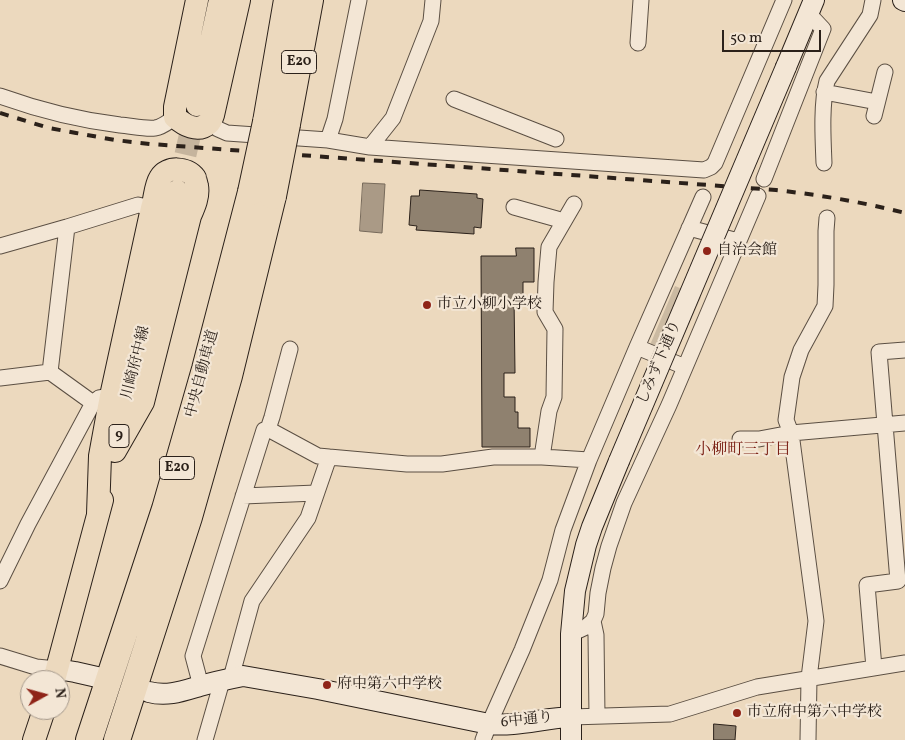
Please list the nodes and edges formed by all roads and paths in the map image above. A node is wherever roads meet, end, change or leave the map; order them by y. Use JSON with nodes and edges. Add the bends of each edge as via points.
{"nodes":[{"id":1,"x":197,"y":0,"type":"edge"},
{"id":2,"x":220,"y":0,"type":"edge"},
{"id":3,"x":239,"y":0,"type":"edge"},
{"id":4,"x":287,"y":0,"type":"edge"},
{"id":5,"x":310,"y":0,"type":"edge"},
{"id":6,"x":359,"y":0,"type":"edge"},
{"id":7,"x":433,"y":0,"type":"edge"},
{"id":8,"x":640,"y":0,"type":"edge"},
{"id":9,"x":784,"y":0,"type":"edge"},
{"id":10,"x":873,"y":0,"type":"edge"},
{"id":11,"x":811,"y":6,"type":"edge"},
{"id":12,"x":638,"y":43,"type":"dead end"},
{"id":13,"x":885,"y":72,"type":"dead end"},
{"id":14,"x":824,"y":92,"type":"junction"},
{"id":15,"x":0,"y":96,"type":"edge"},
{"id":16,"x":454,"y":99,"type":"dead end"},
{"id":17,"x":204,"y":112,"type":"junction"},
{"id":18,"x":175,"y":117,"type":"junction"},
{"id":19,"x":277,"y":123,"type":"junction"},
{"id":20,"x":556,"y":139,"type":"dead end"},
{"id":21,"x":328,"y":140,"type":"junction"},
{"id":22,"x":370,"y":147,"type":"junction"},
{"id":23,"x":824,"y":163,"type":"dead end"},
{"id":24,"x":764,"y":179,"type":"dead end"},
{"id":25,"x":178,"y":191,"type":"tunnel mouth"},
{"id":26,"x":262,"y":194,"type":"junction"},
{"id":27,"x":758,"y":196,"type":"dead end"},
{"id":28,"x":703,"y":197,"type":"dead end"},
{"id":29,"x":574,"y":204,"type":"dead end"},
{"id":30,"x":514,"y":207,"type":"dead end"},
{"id":31,"x":152,"y":208,"type":"junction"},
{"id":32,"x":827,"y":218,"type":"dead end"},
{"id":33,"x":564,"y":222,"type":"junction"},
{"id":34,"x":67,"y":227,"type":"junction"},
{"id":35,"x":689,"y":228,"type":"junction"},
{"id":36,"x":738,"y":241,"type":"junction"},
{"id":37,"x":0,"y":246,"type":"edge"},
{"id":38,"x":637,"y":347,"type":"junction"},
{"id":39,"x":290,"y":349,"type":"dead end"},
{"id":40,"x":905,"y":350,"type":"edge"},
{"id":41,"x":684,"y":367,"type":"junction"},
{"id":42,"x":50,"y":372,"type":"junction"},
{"id":43,"x":0,"y":378,"type":"edge"},
{"id":44,"x":102,"y":400,"type":"junction"},
{"id":45,"x":905,"y":424,"type":"edge"},
{"id":46,"x":885,"y":425,"type":"junction"},
{"id":47,"x":268,"y":429,"type":"junction"},
{"id":48,"x":791,"y":434,"type":"junction"},
{"id":49,"x":740,"y":439,"type":"dead end"},
{"id":50,"x":115,"y":452,"type":"junction"},
{"id":51,"x":329,"y":457,"type":"junction"},
{"id":52,"x":542,"y":457,"type":"junction"},
{"id":53,"x":589,"y":460,"type":"junction"},
{"id":54,"x":316,"y":493,"type":"junction"},
{"id":55,"x":243,"y":496,"type":"junction"},
{"id":56,"x":98,"y":514,"type":"junction"},
{"id":57,"x":0,"y":581,"type":"edge"},
{"id":58,"x":592,"y":621,"type":"junction"},
{"id":59,"x":571,"y":634,"type":"junction"},
{"id":60,"x":0,"y":656,"type":"edge"},
{"id":61,"x":905,"y":664,"type":"edge"},
{"id":62,"x":874,"y":668,"type":"junction"},
{"id":63,"x":44,"y":670,"type":"edge"},
{"id":64,"x":57,"y":670,"type":"edge"},
{"id":65,"x":70,"y":673,"type":"edge"},
{"id":66,"x":97,"y":677,"type":"dead end"},
{"id":67,"x":810,"y":678,"type":"junction"},
{"id":68,"x":227,"y":680,"type":"junction"},
{"id":69,"x":201,"y":686,"type":"junction"},
{"id":70,"x":149,"y":692,"type":"dead end"},
{"id":71,"x":597,"y":716,"type":"junction"},
{"id":72,"x":570,"y":717,"type":"junction"},
{"id":73,"x":41,"y":720,"type":"edge"},
{"id":74,"x":486,"y":732,"type":"edge"},
{"id":75,"x":34,"y":740,"type":"edge"},
{"id":76,"x":89,"y":740,"type":"edge"},
{"id":77,"x":117,"y":740,"type":"edge"},
{"id":78,"x":205,"y":740,"type":"edge"},
{"id":79,"x":571,"y":740,"type":"edge"},
{"id":80,"x":808,"y":740,"type":"edge"}],
"edges":[{"from":1,"to":18,"type":"main road"},
{"from":2,"to":17,"type":"main road"},
{"from":3,"to":17,"type":"main road","via":[[213,115]]},
{"from":4,"to":19,"type":"highway","name":"中央自動車道","number":"E20"},
{"from":5,"to":19,"type":"highway","name":"中央自動車道","number":"E20"},
{"from":6,"to":21,"type":"street","via":[[335,120]]},
{"from":7,"to":22,"type":"street","via":[[431,21],[393,118]]},
{"from":8,"to":12,"type":"street"},
{"from":9,"to":22,"type":"street","via":[[715,163],[704,170]]},
{"from":10,"to":14,"type":"street","via":[[870,15],[827,81]]},
{"from":11,"to":24,"type":"street","via":[[823,30]]},
{"from":11,"to":59,"type":"street","name":"しみず下通り","bridge":true,"via":[[592,527],[576,591]]},
{"from":13,"to":14,"type":"street","via":[[876,109]]},
{"from":14,"to":23,"type":"street"},
{"from":15,"to":18,"type":"street","via":[[56,114],[123,125],[156,128]]},
{"from":16,"to":20,"type":"street"},
{"from":17,"to":18,"type":"main road","via":[[208,123],[200,127],[190,127]]},
{"from":17,"to":21,"type":"street","via":[[218,129],[227,133]]},
{"from":19,"to":26,"type":"highway","name":"中央自動車道","number":"E20","bridge":true},
{"from":21,"to":22,"type":"street"},
{"from":25,"to":50,"type":"main road","name":"川崎府中線","number":"9"},
{"from":26,"to":76,"type":"highway","name":"中央自動車道","number":"E20","via":[[168,500]]},
{"from":26,"to":77,"type":"highway","name":"中央自動車道","number":"E20","via":[[229,376],[192,508]]},
{"from":27,"to":36,"type":"street"},
{"from":28,"to":35,"type":"street"},
{"from":29,"to":33,"type":"street"},
{"from":30,"to":33,"type":"street"},
{"from":31,"to":34,"type":"street","via":[[138,205]]},
{"from":31,"to":44,"type":"main road"},
{"from":31,"to":50,"type":"main road","via":[[159,179],[164,173],[180,170],[195,178],[196,198],[144,402]]},
{"from":32,"to":48,"type":"street","via":[[825,306],[801,350],[792,377],[786,420]]},
{"from":33,"to":52,"type":"street","via":[[549,248],[545,312],[554,329],[554,397]]},
{"from":34,"to":37,"type":"street"},
{"from":34,"to":42,"type":"street"},
{"from":35,"to":36,"type":"street"},
{"from":35,"to":38,"type":"street"},
{"from":36,"to":41,"type":"street"},
{"from":38,"to":41,"type":"street"},
{"from":38,"to":53,"type":"street"},
{"from":39,"to":47,"type":"street"},
{"from":40,"to":46,"type":"street","via":[[879,352]]},
{"from":41,"to":58,"type":"street","via":[[624,503],[603,568]]},
{"from":42,"to":43,"type":"street"},
{"from":42,"to":44,"type":"street"},
{"from":44,"to":56,"type":"main road"},
{"from":44,"to":57,"type":"street","via":[[33,516]]},
{"from":45,"to":46,"type":"street"},
{"from":46,"to":48,"type":"street"},
{"from":46,"to":62,"type":"street","via":[[898,581],[867,585]]},
{"from":47,"to":51,"type":"street","via":[[318,456]]},
{"from":47,"to":55,"type":"street","via":[[264,430]]},
{"from":48,"to":49,"type":"street"},
{"from":48,"to":67,"type":"street","via":[[816,621]]},
{"from":50,"to":56,"type":"main road","name":"川崎府中線","number":"9"},
{"from":51,"to":52,"type":"street","via":[[407,464],[442,464],[493,457]]},
{"from":51,"to":54,"type":"street"},
{"from":52,"to":53,"type":"street"},
{"from":53,"to":74,"type":"street","via":[[563,530],[545,594]]},
{"from":54,"to":55,"type":"street"},
{"from":54,"to":68,"type":"street","via":[[308,518],[252,602]]},
{"from":55,"to":69,"type":"street","via":[[193,656]]},
{"from":56,"to":64,"type":"main road","name":"川崎府中線","number":"9"},
{"from":58,"to":59,"type":"street"},
{"from":58,"to":71,"type":"street","via":[[596,635]]},
{"from":59,"to":72,"type":"street","name":"しみず下通り"},
{"from":60,"to":63,"type":"street"},
{"from":61,"to":62,"type":"street","name":"6中通り"},
{"from":62,"to":67,"type":"street","name":"6中通り"},
{"from":65,"to":66,"type":"street"},
{"from":67,"to":71,"type":"street","name":"6中通り","via":[[756,687],[670,714]]},
{"from":67,"to":80,"type":"street"},
{"from":68,"to":69,"type":"street","name":"6中通り"},
{"from":68,"to":74,"type":"street","name":"6中通り","via":[[243,676],[318,689]]},
{"from":68,"to":78,"type":"street"},
{"from":69,"to":70,"type":"street","name":"6中通り","via":[[174,694]]},
{"from":71,"to":72,"type":"street","name":"6中通り"},
{"from":72,"to":74,"type":"street","name":"6中通り","via":[[502,725]]},
{"from":72,"to":79,"type":"street","name":"しみず下通り"},
{"from":73,"to":75,"type":"main road"}]}
